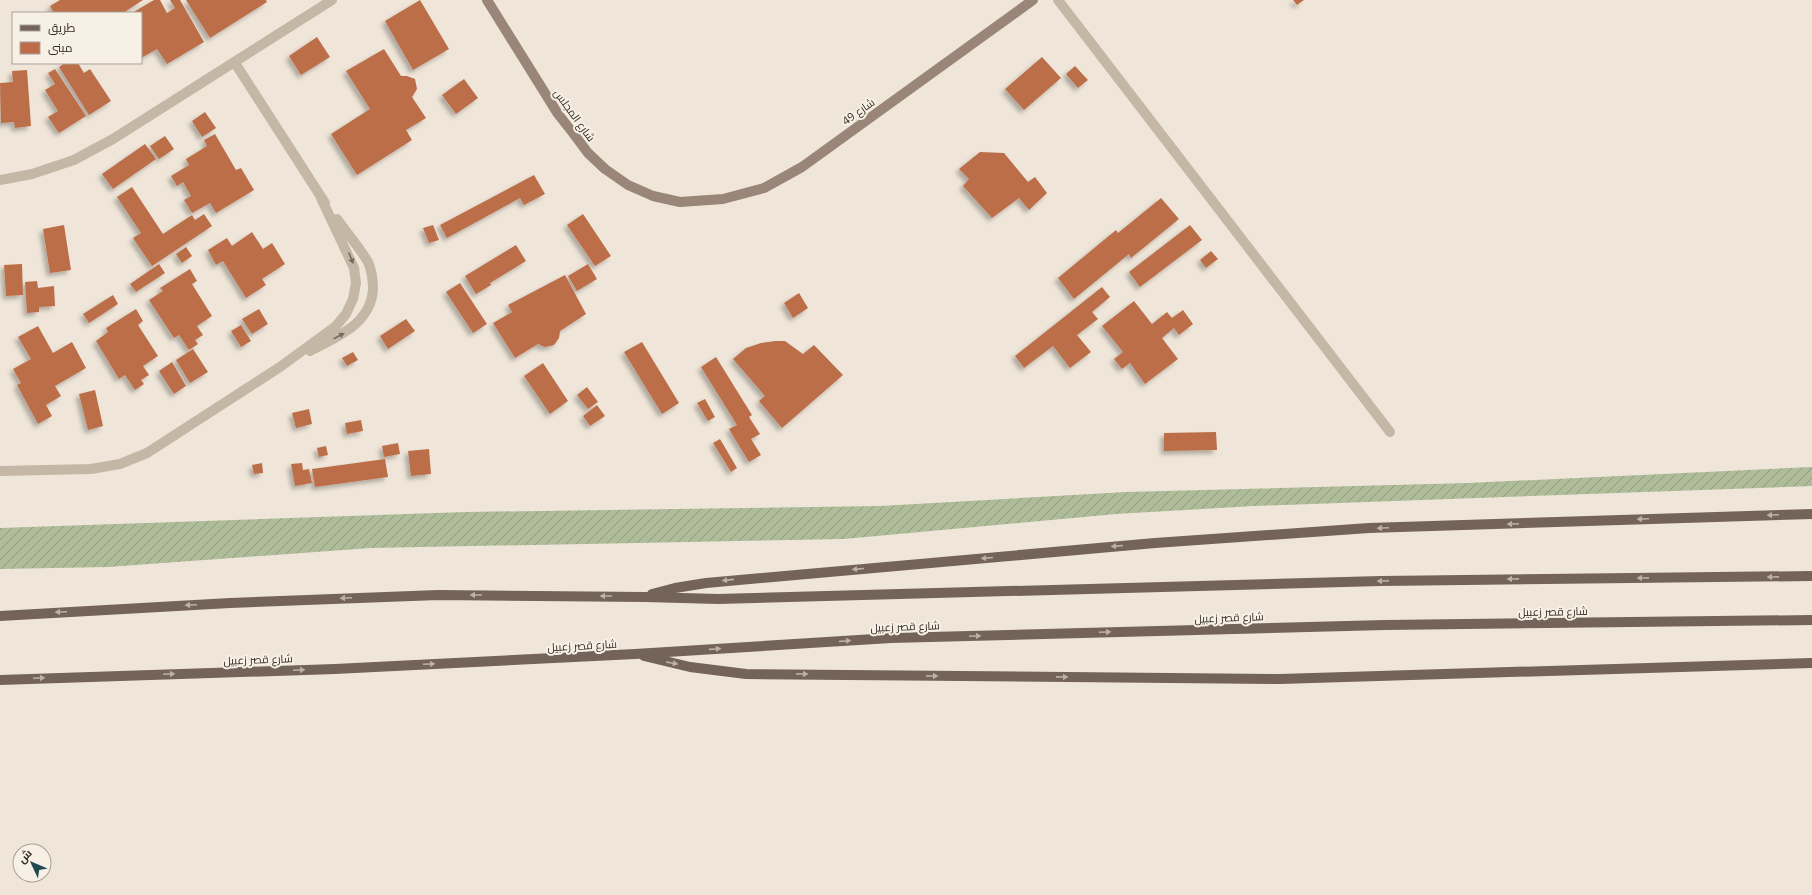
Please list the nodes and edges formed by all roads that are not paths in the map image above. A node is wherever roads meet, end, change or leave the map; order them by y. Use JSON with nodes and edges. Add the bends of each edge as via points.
{"nodes":[{"id":1,"x":332,"y":0,"type":"edge"},
{"id":2,"x":487,"y":0,"type":"edge"},
{"id":3,"x":1033,"y":0,"type":"edge"},
{"id":4,"x":1058,"y":0,"type":"edge"},
{"id":5,"x":235,"y":63,"type":"junction"},
{"id":6,"x":0,"y":180,"type":"edge"},
{"id":7,"x":321,"y":198,"type":"junction"},
{"id":8,"x":680,"y":202,"type":"joint"},
{"id":9,"x":280,"y":367,"type":"junction"},
{"id":10,"x":1390,"y":432,"type":"dead end"},
{"id":11,"x":0,"y":472,"type":"edge"},
{"id":12,"x":1812,"y":514,"type":"edge"},
{"id":13,"x":1812,"y":576,"type":"edge"},
{"id":14,"x":645,"y":597,"type":"junction"},
{"id":15,"x":0,"y":616,"type":"edge"},
{"id":16,"x":1812,"y":620,"type":"edge"},
{"id":17,"x":635,"y":654,"type":"junction"},
{"id":18,"x":1812,"y":663,"type":"edge"},
{"id":19,"x":0,"y":680,"type":"edge"}],
"edges":[{"from":1,"to":5,"type":"street"},
{"from":2,"to":8,"type":"street","name":"شارع المجلس","via":[[558,114],[588,153],[605,169],[628,184],[653,196]]},
{"from":3,"to":8,"type":"street","name":"شارع 49","via":[[802,167],[764,188],[723,200]]},
{"from":4,"to":10,"type":"street"},
{"from":5,"to":6,"type":"street","via":[[114,139],[74,160],[32,174]]},
{"from":5,"to":7,"type":"street"},
{"from":7,"to":9,"type":"street","one_way":true,"via":[[354,268],[356,284],[353,299],[346,314],[336,326]]},
{"from":9,"to":7,"type":"street","one_way":true,"via":[[344,334],[357,324],[367,311],[372,295],[373,279],[368,264]]},
{"from":9,"to":11,"type":"street","via":[[147,452],[120,464],[91,469]]},
{"from":12,"to":14,"type":"main road","one_way":true,"via":[[1369,528],[1155,543],[714,582],[675,588]]},
{"from":13,"to":14,"type":"main road","one_way":true,"via":[[1381,581],[726,599]]},
{"from":14,"to":15,"type":"main road","one_way":true,"via":[[438,595]]},
{"from":17,"to":16,"type":"main road","name":"شارع قصر زعبيل","one_way":true,"via":[[891,638],[1385,625]]},
{"from":17,"to":18,"type":"main road","one_way":true,"via":[[690,667],[746,674],[1272,679]]},
{"from":19,"to":17,"type":"main road","name":"شارع قصر زعبيل","one_way":true,"via":[[336,669]]}]}
